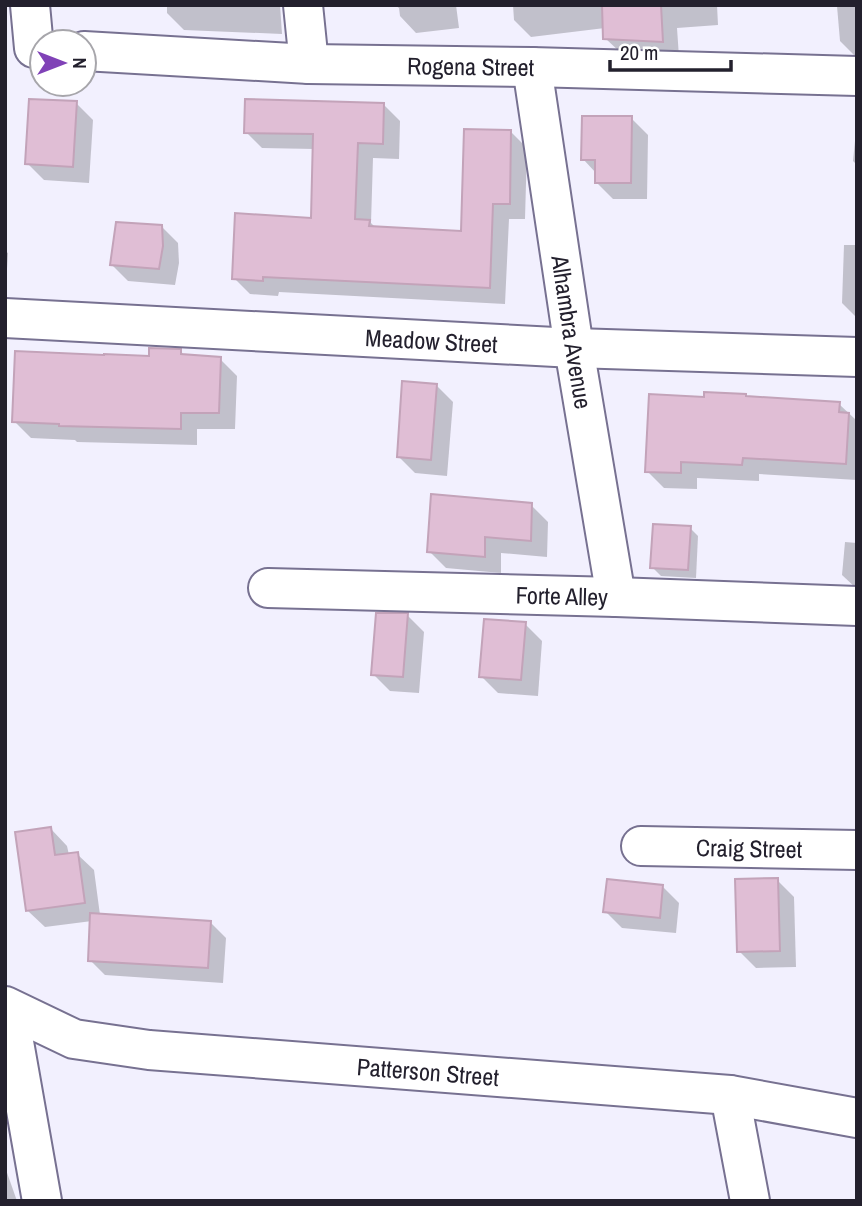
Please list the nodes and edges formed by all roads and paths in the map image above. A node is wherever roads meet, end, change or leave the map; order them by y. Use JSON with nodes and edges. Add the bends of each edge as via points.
{"nodes":[{"id":1,"x":30,"y":5,"type":"edge"},
{"id":2,"x":303,"y":5,"type":"edge"},
{"id":3,"x":27,"y":48,"type":"edge"},
{"id":4,"x":98,"y":52,"type":"edge"},
{"id":5,"x":309,"y":64,"type":"junction"},
{"id":6,"x":532,"y":67,"type":"junction"},
{"id":7,"x":857,"y":76,"type":"edge"},
{"id":8,"x":5,"y":318,"type":"edge"},
{"id":9,"x":574,"y":348,"type":"junction"},
{"id":10,"x":857,"y":357,"type":"edge"},
{"id":11,"x":268,"y":588,"type":"dead end"},
{"id":12,"x":616,"y":597,"type":"junction"},
{"id":13,"x":857,"y":606,"type":"edge"},
{"id":14,"x":641,"y":846,"type":"dead end"},
{"id":15,"x":857,"y":850,"type":"edge"},
{"id":16,"x":7,"y":1007,"type":"edge"},
{"id":17,"x":730,"y":1095,"type":"junction"},
{"id":18,"x":857,"y":1118,"type":"edge"},
{"id":19,"x":42,"y":1201,"type":"edge"},
{"id":20,"x":750,"y":1201,"type":"edge"}],
"edges":[{"from":1,"to":3,"type":"street"},
{"from":2,"to":5,"type":"street"},
{"from":4,"to":5,"type":"street","name":"Rogena Street"},
{"from":5,"to":6,"type":"street","name":"Rogena Street"},
{"from":6,"to":7,"type":"street","name":"Rogena Street"},
{"from":6,"to":9,"type":"street","name":"Alhambra Avenue"},
{"from":8,"to":9,"type":"street","name":"Meadow Street"},
{"from":9,"to":10,"type":"street","name":"Meadow Street"},
{"from":9,"to":12,"type":"street","name":"Alhambra Avenue"},
{"from":11,"to":12,"type":"street","name":"Forte Alley"},
{"from":12,"to":13,"type":"street","name":"Forte Alley"},
{"from":14,"to":15,"type":"street","name":"Craig Street"},
{"from":16,"to":17,"type":"street","name":"Patterson Street","via":[[74,1039],[149,1050]]},
{"from":16,"to":19,"type":"street"},
{"from":17,"to":18,"type":"street","name":"Patterson Street"},
{"from":17,"to":20,"type":"street"}]}
